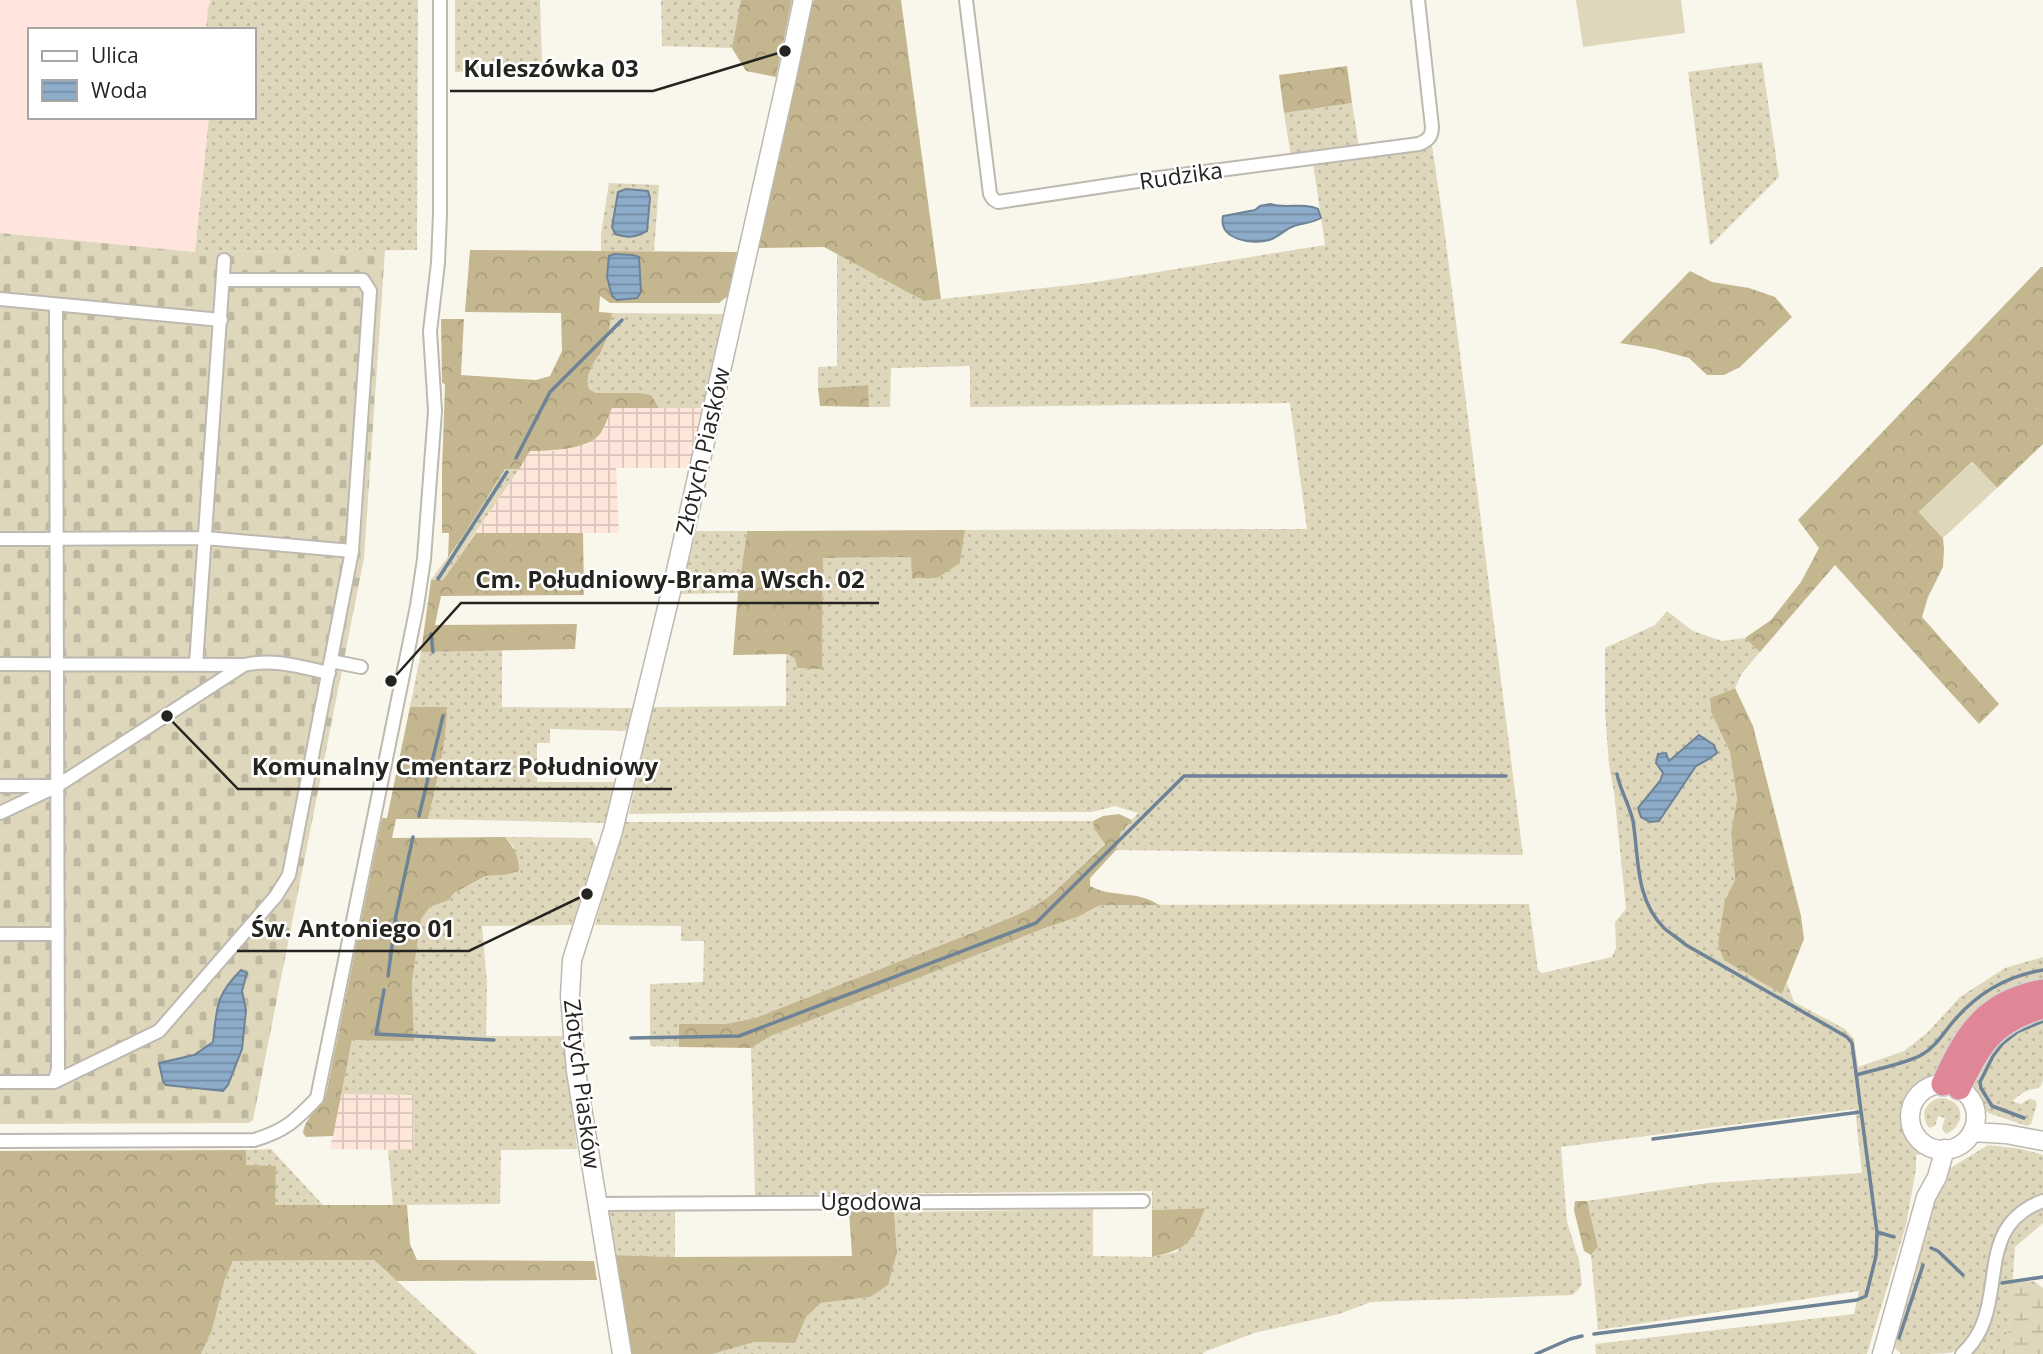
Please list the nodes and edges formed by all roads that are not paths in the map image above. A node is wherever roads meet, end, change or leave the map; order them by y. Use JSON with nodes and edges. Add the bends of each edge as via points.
{"nodes":[{"id":1,"x":440,"y":0,"type":"edge"},
{"id":2,"x":803,"y":0,"type":"edge"},
{"id":3,"x":966,"y":0,"type":"edge"},
{"id":4,"x":1418,"y":0,"type":"edge"},
{"id":5,"x":224,"y":260,"type":"dead end"},
{"id":6,"x":223,"y":280,"type":"junction"},
{"id":7,"x":0,"y":299,"type":"edge"},
{"id":8,"x":56,"y":305,"type":"junction"},
{"id":9,"x":220,"y":320,"type":"junction"},
{"id":10,"x":205,"y":538,"type":"junction"},
{"id":11,"x":0,"y":539,"type":"edge"},
{"id":12,"x":56,"y":539,"type":"junction"},
{"id":13,"x":352,"y":551,"type":"junction"},
{"id":14,"x":0,"y":664,"type":"edge"},
{"id":15,"x":57,"y":664,"type":"junction"},
{"id":16,"x":196,"y":664,"type":"junction"},
{"id":17,"x":244,"y":664,"type":"junction"},
{"id":18,"x":330,"y":667,"type":"junction"},
{"id":19,"x":361,"y":667,"type":"dead end"},
{"id":20,"x":0,"y":786,"type":"edge"},
{"id":21,"x":57,"y":786,"type":"junction"},
{"id":22,"x":0,"y":813,"type":"edge"},
{"id":23,"x":0,"y":934,"type":"edge"},
{"id":24,"x":57,"y":934,"type":"junction"},
{"id":25,"x":2043,"y":991,"type":"edge"},
{"id":26,"x":2043,"y":1007,"type":"edge"},
{"id":27,"x":0,"y":1082,"type":"edge"},
{"id":28,"x":54,"y":1082,"type":"junction"},
{"id":29,"x":1951,"y":1086,"type":"junction"},
{"id":30,"x":1974,"y":1123,"type":"junction"},
{"id":31,"x":2038,"y":1140,"type":"edge"},
{"id":32,"x":0,"y":1141,"type":"edge"},
{"id":33,"x":1937,"y":1148,"type":"junction"},
{"id":34,"x":1143,"y":1200,"type":"dead end"},
{"id":35,"x":2043,"y":1201,"type":"edge"},
{"id":36,"x":598,"y":1204,"type":"junction"},
{"id":37,"x":622,"y":1354,"type":"edge"},
{"id":38,"x":1882,"y":1354,"type":"edge"},
{"id":39,"x":1962,"y":1354,"type":"edge"}],
"edges":[{"from":1,"to":32,"type":"street","via":[[440,214],[430,331],[435,411],[424,559],[317,1098],[294,1123],[254,1140]]},
{"from":2,"to":36,"type":"street","name":"Złotych Piasków","via":[[676,571],[613,831],[572,960],[576,1071]]},
{"from":3,"to":4,"type":"street","name":"Rudzika","via":[[990,194],[998,202],[1419,144],[1431,136],[1432,127]]},
{"from":5,"to":6,"type":"street"},
{"from":6,"to":9,"type":"street"},
{"from":6,"to":13,"type":"street","via":[[363,280],[370,291]]},
{"from":7,"to":8,"type":"street"},
{"from":8,"to":9,"type":"street"},
{"from":8,"to":12,"type":"street"},
{"from":9,"to":10,"type":"street"},
{"from":10,"to":12,"type":"street"},
{"from":10,"to":13,"type":"street"},
{"from":10,"to":16,"type":"street"},
{"from":11,"to":12,"type":"street"},
{"from":12,"to":15,"type":"street"},
{"from":13,"to":18,"type":"street"},
{"from":14,"to":15,"type":"street"},
{"from":15,"to":16,"type":"street"},
{"from":15,"to":21,"type":"street"},
{"from":16,"to":17,"type":"street"},
{"from":17,"to":18,"type":"street","via":[[259,661]]},
{"from":17,"to":21,"type":"street"},
{"from":18,"to":19,"type":"street"},
{"from":18,"to":28,"type":"street","via":[[289,876],[159,1031]]},
{"from":20,"to":21,"type":"street"},
{"from":21,"to":22,"type":"street"},
{"from":21,"to":24,"type":"street"},
{"from":23,"to":24,"type":"street"},
{"from":24,"to":28,"type":"street","via":[[58,1070]]},
{"from":25,"to":29,"type":"highway","via":[[2017,997],[1984,1018],[1959,1050]]},
{"from":26,"to":29,"type":"highway","via":[[2015,1017],[1990,1036]]},
{"from":27,"to":28,"type":"street"},
{"from":29,"to":30,"type":"street","via":[[1970,1099]]},
{"from":29,"to":33,"type":"street","via":[[1923,1091],[1911,1112],[1919,1139]]},
{"from":30,"to":31,"type":"street"},
{"from":30,"to":33,"type":"street","via":[[1962,1143]]},
{"from":33,"to":38,"type":"street","via":[[1937,1177],[1927,1196]]},
{"from":34,"to":36,"type":"street","name":"Ugodowa"},
{"from":35,"to":39,"type":"street","via":[[2025,1209],[2005,1229],[1986,1318],[1977,1339]]},
{"from":36,"to":37,"type":"street","name":"Złotych Piasków"}]}
